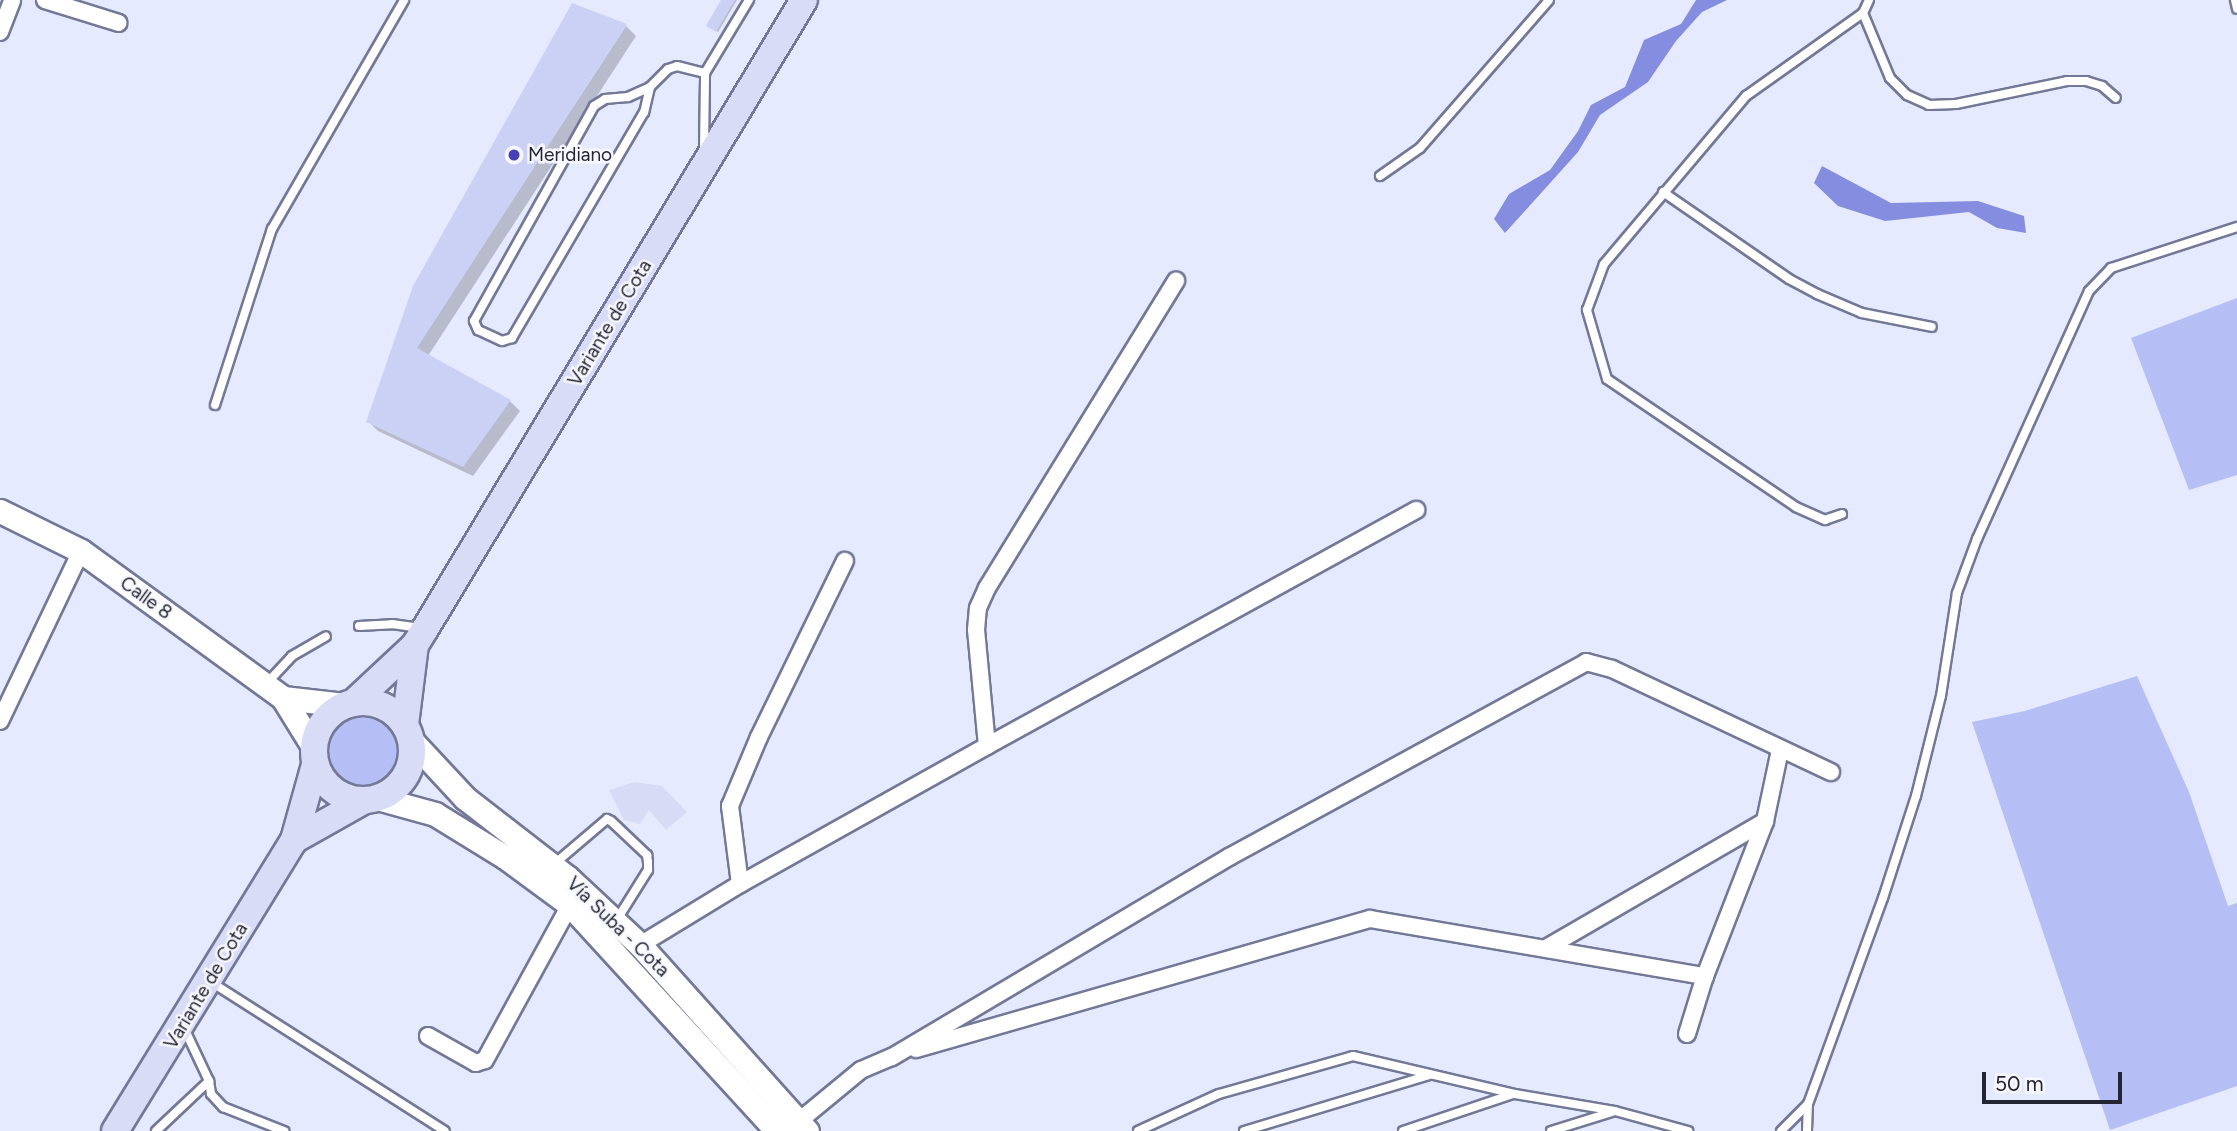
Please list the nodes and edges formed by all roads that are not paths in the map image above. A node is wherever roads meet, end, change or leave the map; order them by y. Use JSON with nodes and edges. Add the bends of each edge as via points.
{"nodes":[{"id":1,"x":12,"y":0,"type":"edge"},
{"id":2,"x":45,"y":0,"type":"edge"},
{"id":3,"x":404,"y":0,"type":"edge"},
{"id":4,"x":749,"y":0,"type":"edge"},
{"id":5,"x":804,"y":0,"type":"edge"},
{"id":6,"x":1549,"y":0,"type":"edge"},
{"id":7,"x":1869,"y":0,"type":"edge"},
{"id":8,"x":2235,"y":0,"type":"edge"},
{"id":9,"x":730,"y":8,"type":"dead end"},
{"id":10,"x":2237,"y":9,"type":"edge"},
{"id":11,"x":1863,"y":13,"type":"junction"},
{"id":12,"x":740,"y":15,"type":"junction"},
{"id":13,"x":119,"y":23,"type":"dead end"},
{"id":14,"x":0,"y":32,"type":"edge"},
{"id":15,"x":705,"y":73,"type":"junction"},
{"id":16,"x":650,"y":87,"type":"junction"},
{"id":17,"x":2116,"y":98,"type":"dead end"},
{"id":18,"x":704,"y":167,"type":"junction"},
{"id":19,"x":1380,"y":176,"type":"dead end"},
{"id":20,"x":1663,"y":192,"type":"junction"},
{"id":21,"x":2237,"y":227,"type":"edge"},
{"id":22,"x":1177,"y":281,"type":"dead end"},
{"id":23,"x":1933,"y":327,"type":"dead end"},
{"id":24,"x":215,"y":405,"type":"dead end"},
{"id":25,"x":1416,"y":510,"type":"dead end"},
{"id":26,"x":0,"y":511,"type":"edge"},
{"id":27,"x":1842,"y":514,"type":"dead end"},
{"id":28,"x":81,"y":551,"type":"junction"},
{"id":29,"x":845,"y":561,"type":"dead end"},
{"id":30,"x":359,"y":626,"type":"dead end"},
{"id":31,"x":326,"y":636,"type":"dead end"},
{"id":32,"x":420,"y":637,"type":"junction"},
{"id":33,"x":274,"y":691,"type":"junction"},
{"id":34,"x":349,"y":704,"type":"junction"},
{"id":35,"x":0,"y":721,"type":"edge"},
{"id":36,"x":409,"y":733,"type":"junction"},
{"id":37,"x":987,"y":746,"type":"junction"},
{"id":38,"x":1780,"y":750,"type":"junction"},
{"id":39,"x":314,"y":757,"type":"junction"},
{"id":40,"x":1831,"y":772,"type":"dead end"},
{"id":41,"x":371,"y":799,"type":"junction"},
{"id":42,"x":1765,"y":821,"type":"junction"},
{"id":43,"x":294,"y":840,"type":"junction"},
{"id":44,"x":552,"y":865,"type":"junction"},
{"id":45,"x":740,"y":884,"type":"junction"},
{"id":46,"x":570,"y":905,"type":"junction"},
{"id":47,"x":616,"y":920,"type":"junction"},
{"id":48,"x":640,"y":945,"type":"junction"},
{"id":49,"x":1548,"y":947,"type":"junction"},
{"id":50,"x":1705,"y":976,"type":"junction"},
{"id":51,"x":210,"y":981,"type":"junction"},
{"id":52,"x":183,"y":1025,"type":"junction"},
{"id":53,"x":1687,"y":1034,"type":"dead end"},
{"id":54,"x":428,"y":1036,"type":"dead end"},
{"id":55,"x":892,"y":1057,"type":"junction"},
{"id":56,"x":1429,"y":1075,"type":"junction"},
{"id":57,"x":209,"y":1081,"type":"junction"},
{"id":58,"x":1515,"y":1094,"type":"junction"},
{"id":59,"x":1808,"y":1104,"type":"junction"},
{"id":60,"x":1615,"y":1111,"type":"junction"},
{"id":61,"x":797,"y":1128,"type":"edge"},
{"id":62,"x":115,"y":1131,"type":"edge"},
{"id":63,"x":156,"y":1131,"type":"edge"},
{"id":64,"x":284,"y":1131,"type":"edge"},
{"id":65,"x":445,"y":1131,"type":"edge"},
{"id":66,"x":776,"y":1131,"type":"edge"},
{"id":67,"x":1138,"y":1131,"type":"edge"},
{"id":68,"x":1244,"y":1131,"type":"edge"},
{"id":69,"x":1403,"y":1131,"type":"edge"},
{"id":70,"x":1551,"y":1131,"type":"edge"},
{"id":71,"x":1688,"y":1131,"type":"edge"},
{"id":72,"x":1781,"y":1131,"type":"edge"},
{"id":73,"x":1807,"y":1131,"type":"edge"}],
"edges":[{"from":1,"to":14,"type":"street"},
{"from":2,"to":13,"type":"street"},
{"from":3,"to":24,"type":"lane","via":[[272,229]]},
{"from":4,"to":12,"type":"lane"},
{"from":5,"to":18,"type":"main road","name":"Variante de Cota"},
{"from":6,"to":19,"type":"lane","via":[[1420,148]]},
{"from":7,"to":11,"type":"lane"},
{"from":8,"to":10,"type":"lane"},
{"from":9,"to":12,"type":"lane"},
{"from":11,"to":17,"type":"lane","via":[[1890,78],[1907,95],[1929,106],[2067,81],[2102,86]]},
{"from":11,"to":20,"type":"lane","via":[[1746,96]]},
{"from":12,"to":15,"type":"lane"},
{"from":15,"to":16,"type":"lane","via":[[677,66]]},
{"from":15,"to":18,"type":"lane"},
{"from":16,"to":16,"type":"lane","via":[[594,106],[474,321],[478,330],[502,341],[512,338],[644,112]]},
{"from":18,"to":32,"type":"main road","name":"Variante de Cota"},
{"from":20,"to":23,"type":"lane","via":[[1817,294],[1861,313]]},
{"from":20,"to":27,"type":"lane","via":[[1604,264],[1587,310],[1607,379],[1796,507],[1825,520]]},
{"from":21,"to":59,"type":"lane","via":[[2110,268],[2089,291],[1957,593],[1941,696],[1916,796]]},
{"from":22,"to":37,"type":"street","via":[[978,608]]},
{"from":25,"to":37,"type":"street"},
{"from":26,"to":28,"type":"main road","name":"Calle 8"},
{"from":28,"to":33,"type":"main road","name":"Calle 8"},
{"from":28,"to":35,"type":"street"},
{"from":29,"to":45,"type":"street","via":[[730,806]]},
{"from":30,"to":32,"type":"lane","via":[[393,624]]},
{"from":31,"to":33,"type":"lane","via":[[292,656]]},
{"from":32,"to":34,"type":"main road","name":"Variante de Cota"},
{"from":32,"to":36,"type":"main road","name":"Variante de Cota"},
{"from":33,"to":34,"type":"main road"},
{"from":33,"to":39,"type":"main road"},
{"from":34,"to":36,"type":"main road","via":[[383,705]]},
{"from":34,"to":39,"type":"main road","via":[[323,722]]},
{"from":36,"to":41,"type":"main road","via":[[413,756],[401,782]]},
{"from":36,"to":44,"type":"main road","name":"Vía Suba - Cota","via":[[465,798]]},
{"from":37,"to":45,"type":"street"},
{"from":38,"to":40,"type":"street"},
{"from":38,"to":42,"type":"street"},
{"from":38,"to":55,"type":"street","via":[[1612,669],[1586,663],[1228,858]]},
{"from":39,"to":41,"type":"main road","via":[[335,791],[349,798]]},
{"from":39,"to":43,"type":"main road","name":"Variante de Cota"},
{"from":41,"to":43,"type":"main road","name":"Variante de Cota"},
{"from":41,"to":46,"type":"main road","name":"Vía Suba - Cota","via":[[435,814]]},
{"from":42,"to":49,"type":"street"},
{"from":42,"to":50,"type":"street"},
{"from":43,"to":51,"type":"main road","name":"Variante de Cota"},
{"from":44,"to":47,"type":"main road","name":"Vía Suba - Cota"},
{"from":44,"to":47,"type":"lane","via":[[607,819],[611,821],[647,855],[648,862],[648,870]]},
{"from":45,"to":48,"type":"street"},
{"from":46,"to":54,"type":"street","via":[[485,1059],[476,1063]]},
{"from":46,"to":66,"type":"main road","name":"Vía Suba - Cota"},
{"from":47,"to":48,"type":"main road","name":"Vía Suba - Cota"},
{"from":48,"to":61,"type":"main road","name":"Vía Suba - Cota"},
{"from":49,"to":50,"type":"street"},
{"from":49,"to":55,"type":"street","via":[[1370,919]]},
{"from":50,"to":53,"type":"street"},
{"from":51,"to":52,"type":"main road","name":"Variante de Cota"},
{"from":51,"to":65,"type":"lane"},
{"from":52,"to":57,"type":"lane"},
{"from":52,"to":62,"type":"main road","name":"Variante de Cota"},
{"from":55,"to":61,"type":"street","via":[[861,1070]]},
{"from":56,"to":58,"type":"lane"},
{"from":56,"to":67,"type":"lane","via":[[1353,1056],[1219,1094]]},
{"from":56,"to":68,"type":"lane"},
{"from":57,"to":63,"type":"lane"},
{"from":57,"to":64,"type":"lane","via":[[211,1094],[223,1107]]},
{"from":58,"to":60,"type":"lane"},
{"from":58,"to":69,"type":"lane"},
{"from":59,"to":72,"type":"lane"},
{"from":59,"to":73,"type":"lane"},
{"from":60,"to":70,"type":"lane"},
{"from":60,"to":71,"type":"lane"}]}
